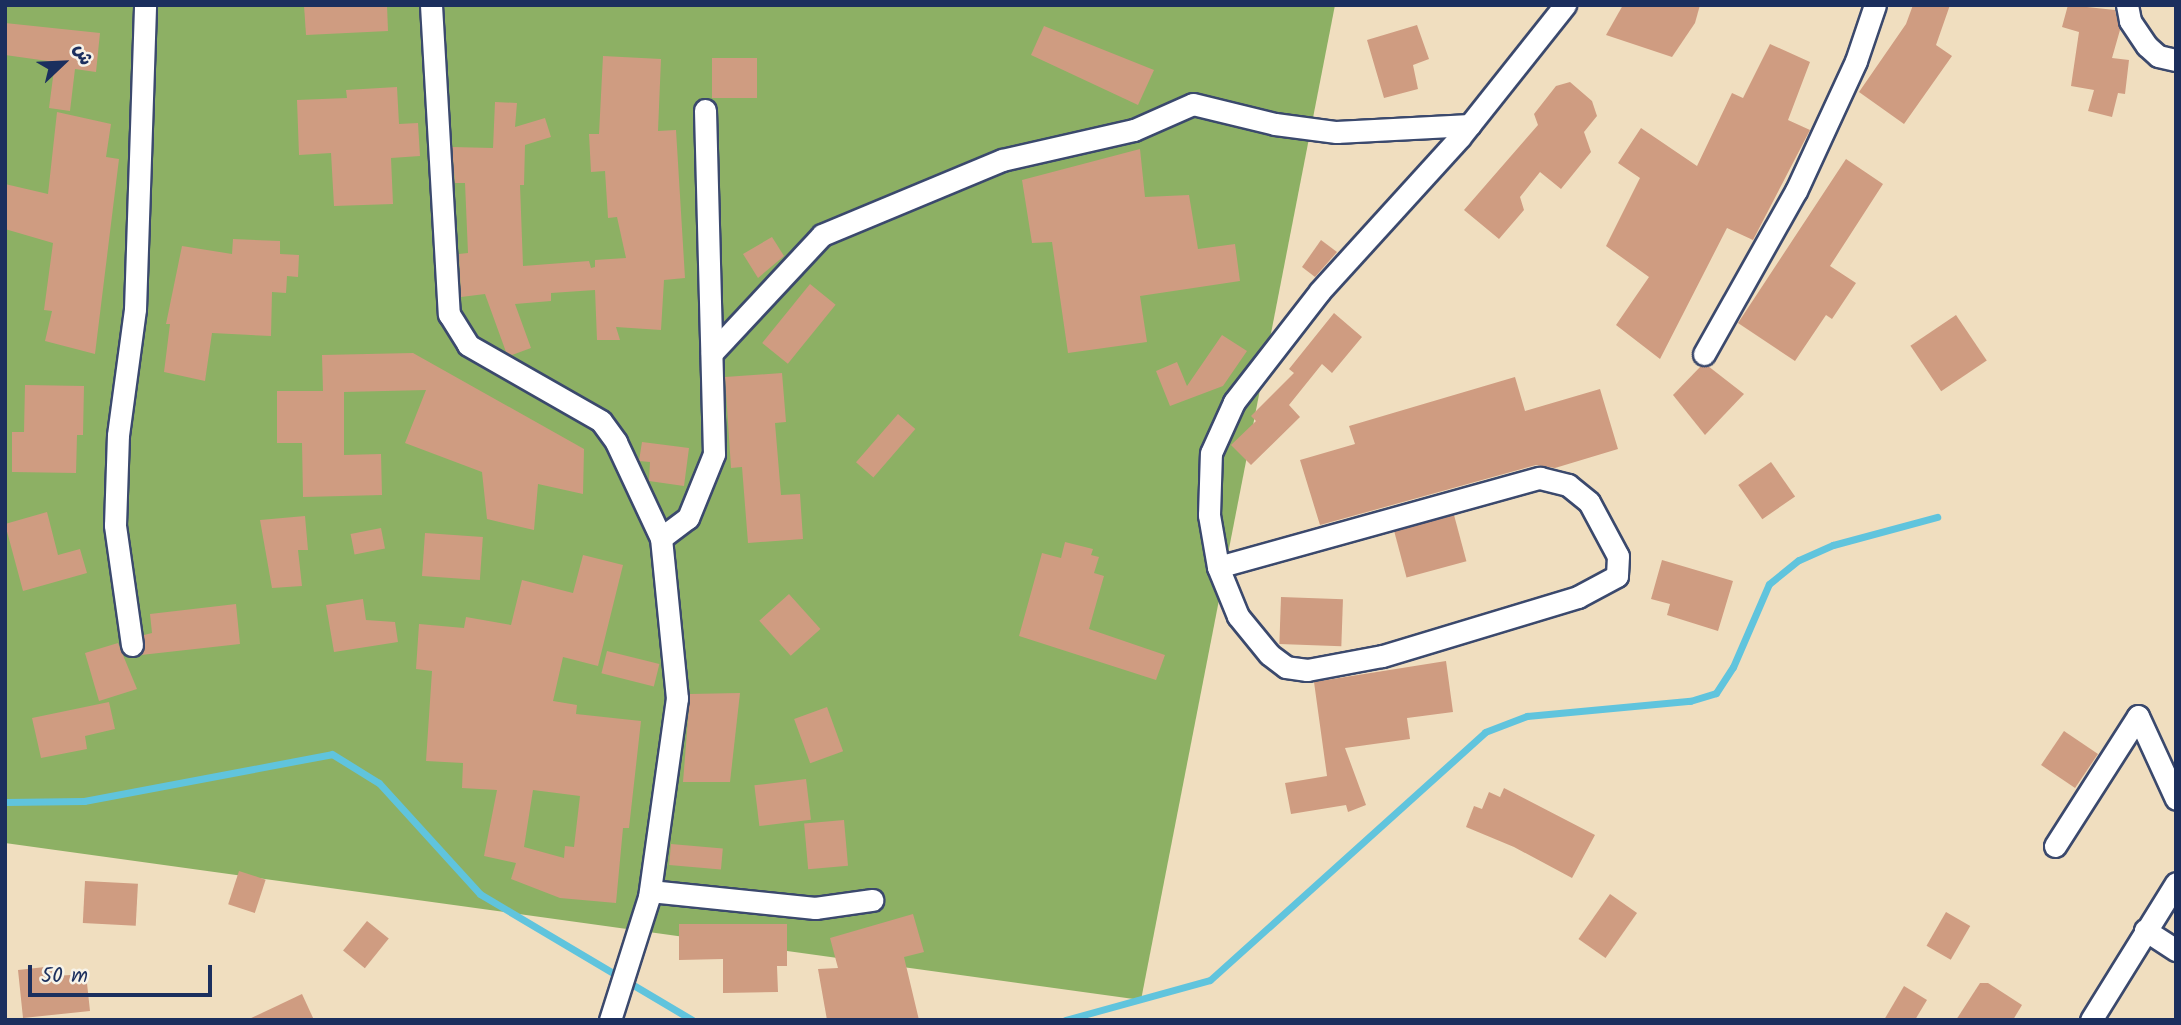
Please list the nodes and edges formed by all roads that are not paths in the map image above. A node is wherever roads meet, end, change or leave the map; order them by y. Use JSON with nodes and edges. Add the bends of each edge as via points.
{"nodes":[{"id":1,"x":145,"y":5,"type":"edge"},
{"id":2,"x":431,"y":5,"type":"edge"},
{"id":3,"x":1565,"y":5,"type":"edge"},
{"id":4,"x":1875,"y":5,"type":"edge"},
{"id":5,"x":2127,"y":5,"type":"edge"},
{"id":6,"x":2176,"y":60,"type":"edge"},
{"id":7,"x":705,"y":110,"type":"dead end"},
{"id":8,"x":1470,"y":125,"type":"junction"},
{"id":9,"x":712,"y":353,"type":"junction"},
{"id":10,"x":1704,"y":354,"type":"dead end"},
{"id":11,"x":661,"y":538,"type":"junction"},
{"id":12,"x":1218,"y":567,"type":"junction"},
{"id":13,"x":132,"y":645,"type":"dead end"},
{"id":14,"x":2176,"y":799,"type":"edge"},
{"id":15,"x":2055,"y":846,"type":"dead end"},
{"id":16,"x":2176,"y":883,"type":"edge"},
{"id":17,"x":650,"y":891,"type":"junction"},
{"id":18,"x":872,"y":900,"type":"dead end"},
{"id":19,"x":2146,"y":930,"type":"junction"},
{"id":20,"x":2176,"y":950,"type":"edge"},
{"id":21,"x":610,"y":1020,"type":"edge"},
{"id":22,"x":2091,"y":1020,"type":"edge"}],
"edges":[{"from":1,"to":13,"type":"street","via":[[135,309],[118,435],[115,525]]},
{"from":2,"to":11,"type":"street","via":[[449,314],[468,345],[601,421],[616,442]]},
{"from":3,"to":8,"type":"street"},
{"from":4,"to":10,"type":"street","via":[[1856,61],[1796,191]]},
{"from":5,"to":6,"type":"street","via":[[2130,21],[2147,46],[2158,56]]},
{"from":7,"to":9,"type":"street"},
{"from":8,"to":9,"type":"street","via":[[1336,132],[1275,124],[1193,103],[1134,130],[1002,160],[822,234]]},
{"from":8,"to":12,"type":"street","via":[[1320,291],[1220,425],[1209,485]]},
{"from":9,"to":11,"type":"street","via":[[714,454],[688,518]]},
{"from":11,"to":17,"type":"street","via":[[677,698]]},
{"from":12,"to":12,"type":"street","via":[[1540,478],[1568,485],[1589,502],[1612,542],[1620,569],[1612,581],[1578,597],[1381,656],[1307,670],[1286,667],[1269,654],[1238,616]]},
{"from":14,"to":15,"type":"street","via":[[2138,716]]},
{"from":16,"to":19,"type":"street"},
{"from":17,"to":18,"type":"street","via":[[815,908]]},
{"from":17,"to":21,"type":"street"},
{"from":19,"to":20,"type":"street"},
{"from":19,"to":22,"type":"street"}]}
